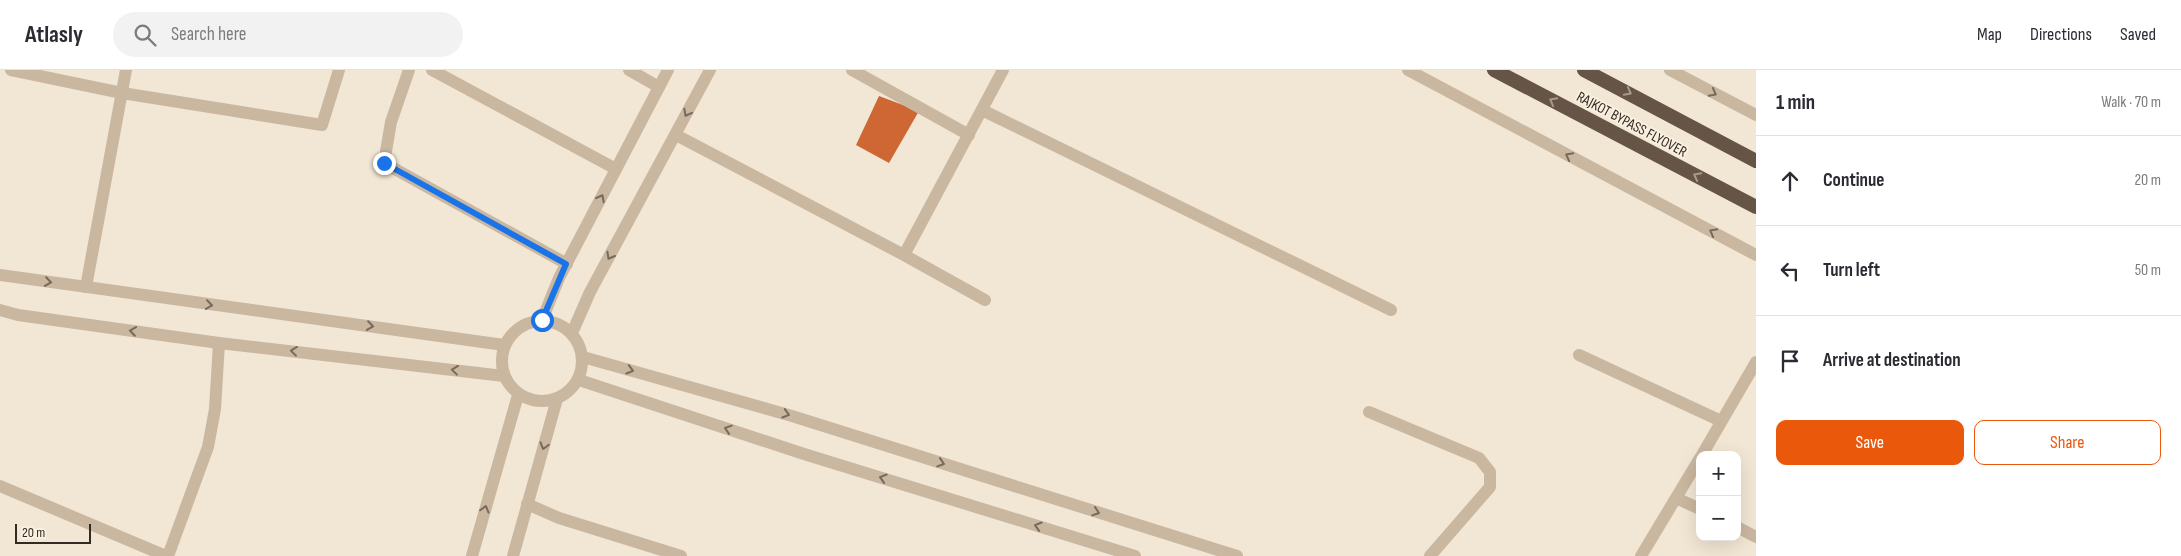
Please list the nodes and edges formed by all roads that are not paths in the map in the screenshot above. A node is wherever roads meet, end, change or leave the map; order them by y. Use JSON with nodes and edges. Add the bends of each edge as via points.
{"nodes":[{"id":1,"x":11,"y":70,"type":"edge"},
{"id":2,"x":126,"y":70,"type":"edge"},
{"id":3,"x":339,"y":70,"type":"edge"},
{"id":4,"x":409,"y":70,"type":"edge"},
{"id":5,"x":432,"y":70,"type":"edge"},
{"id":6,"x":629,"y":70,"type":"edge"},
{"id":7,"x":668,"y":70,"type":"edge"},
{"id":8,"x":710,"y":70,"type":"edge"},
{"id":9,"x":852,"y":70,"type":"edge"},
{"id":10,"x":1003,"y":70,"type":"edge"},
{"id":11,"x":1408,"y":70,"type":"edge"},
{"id":12,"x":1494,"y":70,"type":"edge"},
{"id":13,"x":1584,"y":70,"type":"edge"},
{"id":14,"x":1670,"y":70,"type":"edge"},
{"id":15,"x":659,"y":87,"type":"junction"},
{"id":16,"x":122,"y":94,"type":"junction"},
{"id":17,"x":982,"y":110,"type":"junction"},
{"id":18,"x":1756,"y":115,"type":"edge"},
{"id":19,"x":676,"y":135,"type":"junction"},
{"id":20,"x":969,"y":135,"type":"junction"},
{"id":21,"x":1756,"y":161,"type":"edge"},
{"id":22,"x":616,"y":169,"type":"junction"},
{"id":23,"x":1756,"y":207,"type":"edge"},
{"id":24,"x":904,"y":255,"type":"junction"},
{"id":25,"x":1756,"y":255,"type":"edge"},
{"id":26,"x":566,"y":264,"type":"junction"},
{"id":27,"x":0,"y":275,"type":"edge"},
{"id":28,"x":86,"y":287,"type":"junction"},
{"id":29,"x":985,"y":300,"type":"dead end"},
{"id":30,"x":0,"y":310,"type":"edge"},
{"id":31,"x":1391,"y":310,"type":"dead end"},
{"id":32,"x":542,"y":320,"type":"junction"},
{"id":33,"x":572,"y":333,"type":"junction"},
{"id":34,"x":219,"y":344,"type":"junction"},
{"id":35,"x":504,"y":345,"type":"junction"},
{"id":36,"x":1579,"y":355,"type":"dead end"},
{"id":37,"x":583,"y":357,"type":"junction"},
{"id":38,"x":1756,"y":362,"type":"edge"},
{"id":39,"x":504,"y":376,"type":"junction"},
{"id":40,"x":578,"y":380,"type":"junction"},
{"id":41,"x":518,"y":395,"type":"junction"},
{"id":42,"x":557,"y":399,"type":"junction"},
{"id":43,"x":1369,"y":412,"type":"dead end"},
{"id":44,"x":1721,"y":421,"type":"junction"},
{"id":45,"x":1704,"y":451,"type":"edge"},
{"id":46,"x":1696,"y":464,"type":"edge"},
{"id":47,"x":0,"y":486,"type":"edge"},
{"id":48,"x":1676,"y":498,"type":"junction"},
{"id":49,"x":527,"y":504,"type":"junction"},
{"id":50,"x":1696,"y":507,"type":"edge"},
{"id":51,"x":1741,"y":530,"type":"edge"},
{"id":52,"x":1756,"y":537,"type":"edge"},
{"id":53,"x":167,"y":556,"type":"edge"},
{"id":54,"x":472,"y":556,"type":"edge"},
{"id":55,"x":512,"y":556,"type":"edge"},
{"id":56,"x":681,"y":556,"type":"edge"},
{"id":57,"x":1135,"y":556,"type":"edge"},
{"id":58,"x":1236,"y":556,"type":"edge"},
{"id":59,"x":1430,"y":556,"type":"edge"},
{"id":60,"x":1641,"y":556,"type":"edge"}],
"edges":[{"from":1,"to":16,"type":"street"},
{"from":2,"to":16,"type":"street"},
{"from":3,"to":16,"type":"street","via":[[322,126]]},
{"from":4,"to":26,"type":"street","via":[[391,122],[384,163]]},
{"from":5,"to":22,"type":"street"},
{"from":6,"to":15,"type":"street"},
{"from":7,"to":15,"type":"street"},
{"from":8,"to":19,"type":"street","one_way":true},
{"from":9,"to":20,"type":"street"},
{"from":10,"to":17,"type":"street"},
{"from":25,"to":11,"type":"street","one_way":true},
{"from":23,"to":12,"type":"highway","name":"RAJKOT BYPASS FLYOVER","one_way":true},
{"from":13,"to":21,"type":"highway","name":"RAJKOT BYPASS FLYOVER","one_way":true},
{"from":14,"to":18,"type":"street","one_way":true},
{"from":15,"to":22,"type":"street"},
{"from":16,"to":28,"type":"street"},
{"from":17,"to":20,"type":"street"},
{"from":17,"to":31,"type":"street"},
{"from":19,"to":24,"type":"street"},
{"from":19,"to":33,"type":"street","one_way":true,"via":[[590,292]]},
{"from":20,"to":24,"type":"street"},
{"from":26,"to":22,"type":"street","one_way":true},
{"from":24,"to":29,"type":"street"},
{"from":26,"to":32,"type":"street"},
{"from":27,"to":28,"type":"street","one_way":true},
{"from":28,"to":35,"type":"street","one_way":true},
{"from":34,"to":30,"type":"street","one_way":true},
{"from":32,"to":33,"type":"street","via":[[558,324]]},
{"from":32,"to":35,"type":"street","via":[[514,332]]},
{"from":33,"to":37,"type":"street"},
{"from":39,"to":34,"type":"street","one_way":true},
{"from":34,"to":53,"type":"street","via":[[215,409],[208,448]]},
{"from":35,"to":39,"type":"street","via":[[501,360]]},
{"from":36,"to":44,"type":"street"},
{"from":37,"to":40,"type":"street"},
{"from":37,"to":58,"type":"street","one_way":true,"via":[[802,418]]},
{"from":38,"to":44,"type":"street"},
{"from":39,"to":41,"type":"street"},
{"from":40,"to":42,"type":"street","via":[[570,392]]},
{"from":57,"to":40,"type":"street","one_way":true},
{"from":41,"to":42,"type":"street","via":[[537,402]]},
{"from":54,"to":41,"type":"street","one_way":true},
{"from":42,"to":49,"type":"street","one_way":true},
{"from":43,"to":59,"type":"street","via":[[1479,458],[1490,472],[1490,487]]},
{"from":44,"to":45,"type":"street"},
{"from":46,"to":48,"type":"street"},
{"from":47,"to":53,"type":"street"},
{"from":48,"to":50,"type":"street"},
{"from":48,"to":60,"type":"street"},
{"from":49,"to":55,"type":"street"},
{"from":49,"to":56,"type":"street","via":[[559,518]]},
{"from":51,"to":52,"type":"street"}]}
